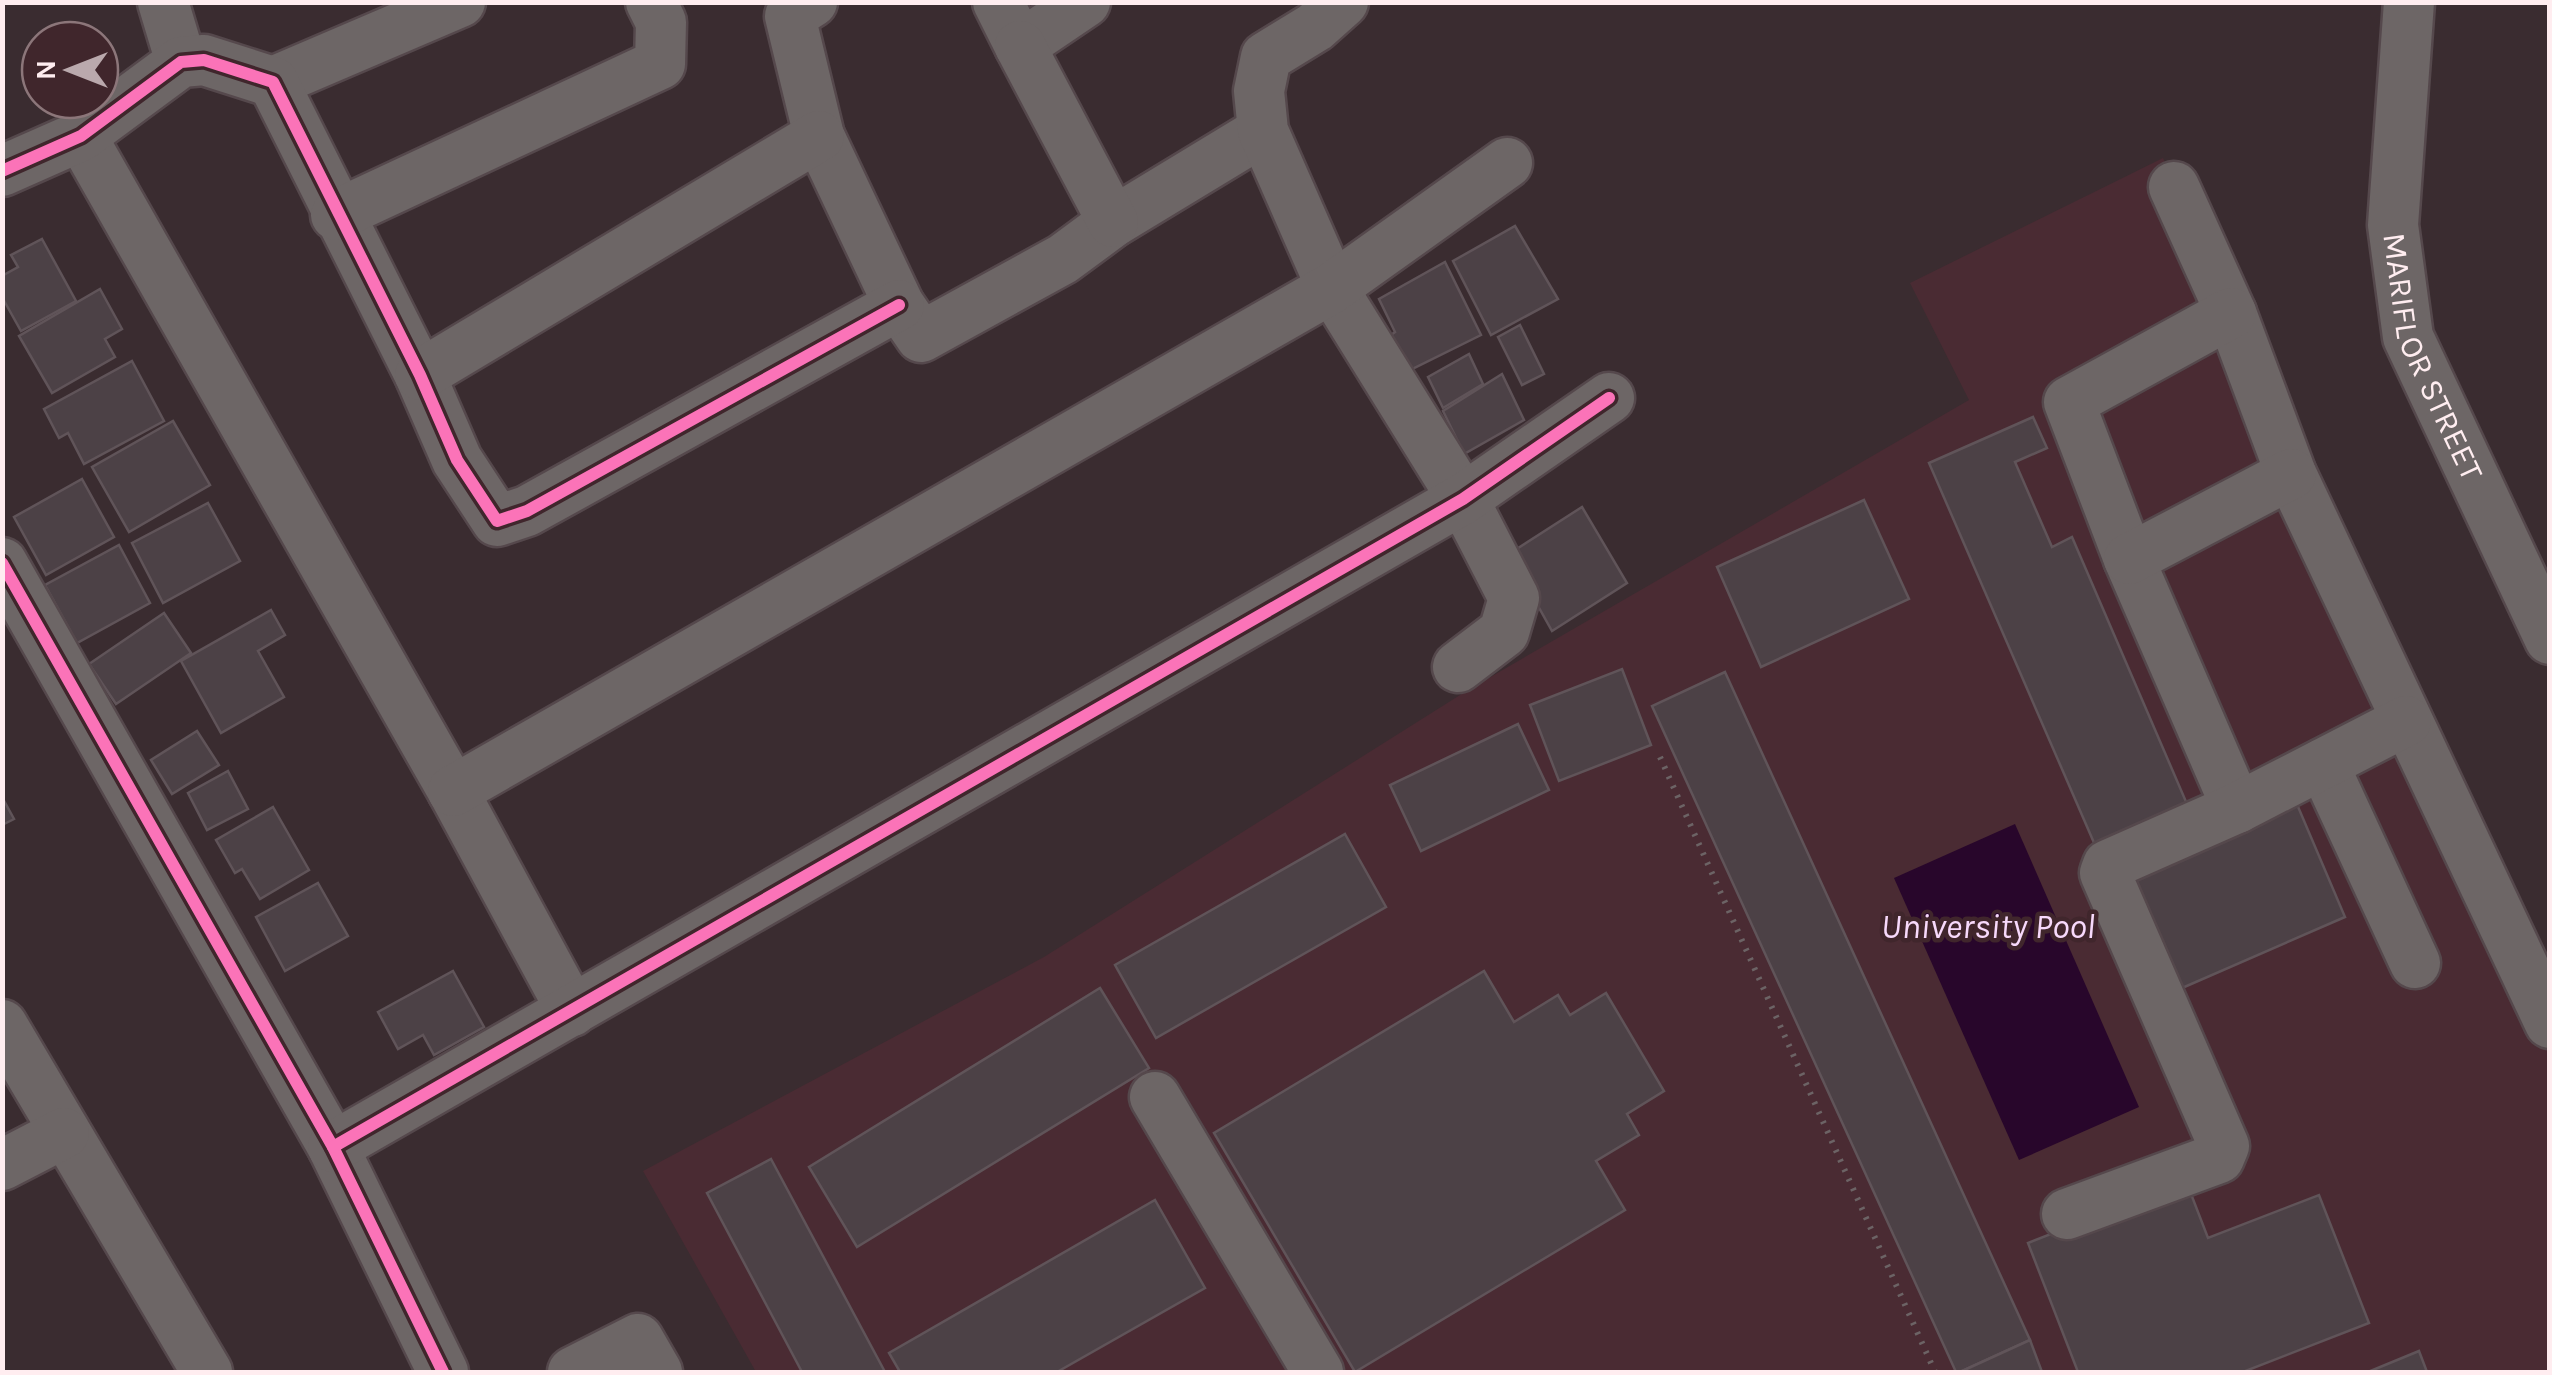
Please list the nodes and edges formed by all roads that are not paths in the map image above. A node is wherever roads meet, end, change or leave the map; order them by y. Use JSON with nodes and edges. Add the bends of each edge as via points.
{"nodes":[{"id":1,"x":162,"y":2,"type":"edge"},
{"id":2,"x":460,"y":2,"type":"edge"},
{"id":3,"x":651,"y":2,"type":"edge"},
{"id":4,"x":812,"y":2,"type":"edge"},
{"id":5,"x":1085,"y":2,"type":"edge"},
{"id":6,"x":1343,"y":2,"type":"edge"},
{"id":7,"x":2409,"y":2,"type":"edge"},
{"id":8,"x":1009,"y":24,"type":"edge"},
{"id":9,"x":181,"y":62,"type":"junction"},
{"id":10,"x":272,"y":82,"type":"junction"},
{"id":11,"x":1264,"y":132,"type":"junction"},
{"id":12,"x":80,"y":136,"type":"junction"},
{"id":13,"x":819,"y":136,"type":"junction"},
{"id":14,"x":1506,"y":164,"type":"dead end"},
{"id":15,"x":2,"y":171,"type":"edge"},
{"id":16,"x":2174,"y":187,"type":"dead end"},
{"id":17,"x":336,"y":215,"type":"junction"},
{"id":18,"x":1113,"y":222,"type":"junction"},
{"id":19,"x":1332,"y":288,"type":"junction"},
{"id":20,"x":899,"y":306,"type":"junction"},
{"id":21,"x":2231,"y":314,"type":"junction"},
{"id":22,"x":420,"y":376,"type":"junction"},
{"id":23,"x":1609,"y":398,"type":"dead end"},
{"id":24,"x":2291,"y":474,"type":"junction"},
{"id":25,"x":1463,"y":500,"type":"junction"},
{"id":26,"x":2129,"y":560,"type":"junction"},
{"id":27,"x":2,"y":562,"type":"edge"},
{"id":28,"x":2550,"y":639,"type":"edge"},
{"id":29,"x":1458,"y":667,"type":"dead end"},
{"id":30,"x":2406,"y":722,"type":"junction"},
{"id":31,"x":2322,"y":764,"type":"junction"},
{"id":32,"x":454,"y":792,"type":"junction"},
{"id":33,"x":2236,"y":808,"type":"junction"},
{"id":34,"x":2416,"y":963,"type":"dead end"},
{"id":35,"x":572,"y":1011,"type":"junction"},
{"id":36,"x":2550,"y":1023,"type":"edge"},
{"id":37,"x":2,"y":1025,"type":"edge"},
{"id":38,"x":1155,"y":1098,"type":"dead end"},
{"id":39,"x":64,"y":1133,"type":"junction"},
{"id":40,"x":332,"y":1147,"type":"junction"},
{"id":41,"x":2,"y":1165,"type":"edge"},
{"id":42,"x":2067,"y":1214,"type":"dead end"},
{"id":43,"x":208,"y":1372,"type":"edge"},
{"id":44,"x":443,"y":1372,"type":"edge"},
{"id":45,"x":573,"y":1372,"type":"edge"},
{"id":46,"x":657,"y":1372,"type":"edge"},
{"id":47,"x":1318,"y":1372,"type":"edge"}],
"edges":[{"from":1,"to":9,"type":"street"},
{"from":2,"to":10,"type":"street"},
{"from":3,"to":17,"type":"street","via":[[661,22],[660,64]]},
{"from":4,"to":13,"type":"street","via":[[790,16]]},
{"from":5,"to":8,"type":"street"},
{"from":6,"to":11,"type":"street","via":[[1266,57],[1259,91]]},
{"from":7,"to":28,"type":"street","name":"MARIFLOR STREET","via":[[2393,225],[2408,337]]},
{"from":8,"to":18,"type":"street"},
{"from":9,"to":10,"type":"street","via":[[204,60]]},
{"from":9,"to":12,"type":"street"},
{"from":10,"to":17,"type":"street"},
{"from":11,"to":18,"type":"street"},
{"from":11,"to":19,"type":"street"},
{"from":12,"to":15,"type":"street"},
{"from":12,"to":32,"type":"street"},
{"from":13,"to":20,"type":"street"},
{"from":13,"to":22,"type":"street"},
{"from":14,"to":19,"type":"street"},
{"from":16,"to":21,"type":"street"},
{"from":17,"to":22,"type":"street"},
{"from":18,"to":20,"type":"street","via":[[1063,259],[920,338]]},
{"from":19,"to":25,"type":"street"},
{"from":19,"to":32,"type":"street"},
{"from":20,"to":22,"type":"street","via":[[527,512],[496,522],[457,460]]},
{"from":21,"to":24,"type":"street"},
{"from":21,"to":26,"type":"street","via":[[2068,402]]},
{"from":23,"to":25,"type":"street"},
{"from":24,"to":26,"type":"street"},
{"from":24,"to":30,"type":"street"},
{"from":25,"to":29,"type":"street","via":[[1514,598],[1504,632]]},
{"from":25,"to":35,"type":"street"},
{"from":26,"to":33,"type":"street"},
{"from":27,"to":40,"type":"street"},
{"from":30,"to":31,"type":"street"},
{"from":30,"to":36,"type":"street"},
{"from":31,"to":33,"type":"street"},
{"from":31,"to":34,"type":"street"},
{"from":32,"to":35,"type":"street"},
{"from":33,"to":42,"type":"street","via":[[2114,860],[2106,873],[2224,1146],[2219,1158]]},
{"from":35,"to":40,"type":"street"},
{"from":37,"to":39,"type":"street"},
{"from":38,"to":47,"type":"street"},
{"from":39,"to":41,"type":"street"},
{"from":39,"to":43,"type":"street"},
{"from":40,"to":44,"type":"street"},
{"from":45,"to":46,"type":"street","via":[[638,1339]]}]}
